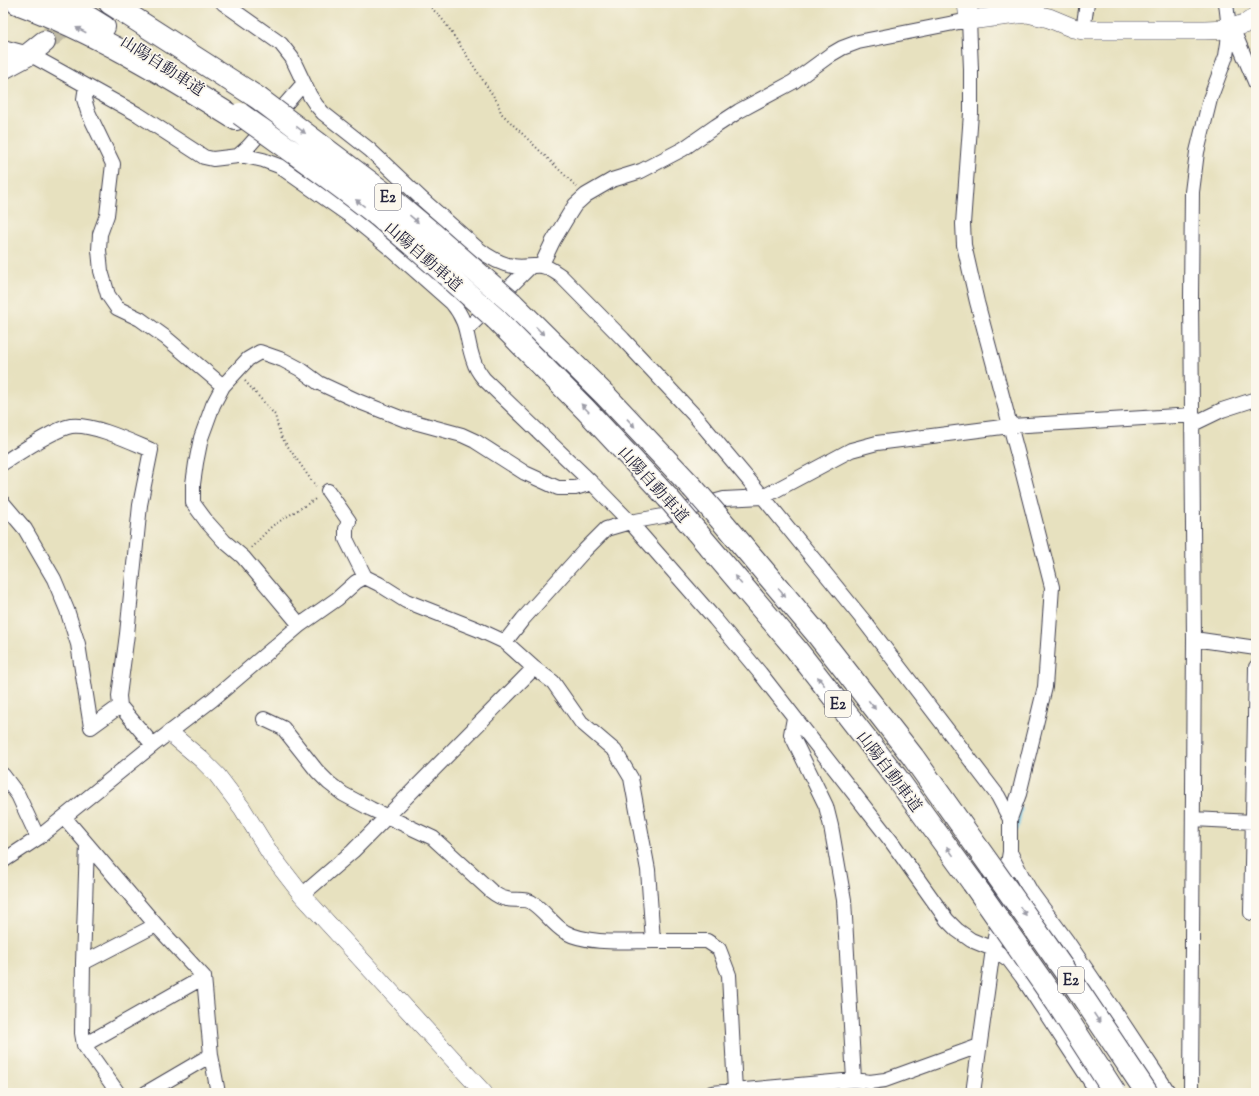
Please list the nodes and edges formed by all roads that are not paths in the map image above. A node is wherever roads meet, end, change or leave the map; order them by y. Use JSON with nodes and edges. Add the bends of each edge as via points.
{"nodes":[{"id":1,"x":18,"y":3,"type":"edge"},
{"id":2,"x":65,"y":3,"type":"edge"},
{"id":3,"x":110,"y":3,"type":"edge"},
{"id":4,"x":134,"y":3,"type":"edge"},
{"id":5,"x":223,"y":3,"type":"edge"},
{"id":6,"x":1087,"y":3,"type":"edge"},
{"id":7,"x":1226,"y":3,"type":"edge"},
{"id":8,"x":971,"y":16,"type":"edge"},
{"id":9,"x":1256,"y":17,"type":"edge"},
{"id":10,"x":1083,"y":30,"type":"junction"},
{"id":11,"x":1232,"y":30,"type":"junction"},
{"id":12,"x":3,"y":47,"type":"edge"},
{"id":13,"x":36,"y":48,"type":"junction"},
{"id":14,"x":3,"y":68,"type":"edge"},
{"id":15,"x":304,"y":83,"type":"junction"},
{"id":16,"x":1256,"y":84,"type":"edge"},
{"id":17,"x":86,"y":86,"type":"junction"},
{"id":18,"x":258,"y":98,"type":"junction"},
{"id":19,"x":238,"y":117,"type":"junction"},
{"id":20,"x":238,"y":156,"type":"junction"},
{"id":21,"x":535,"y":266,"type":"junction"},
{"id":22,"x":467,"y":329,"type":"junction"},
{"id":23,"x":223,"y":386,"type":"junction"},
{"id":24,"x":1256,"y":399,"type":"edge"},
{"id":25,"x":1193,"y":420,"type":"junction"},
{"id":26,"x":1013,"y":426,"type":"junction"},
{"id":27,"x":3,"y":463,"type":"edge"},
{"id":28,"x":592,"y":483,"type":"junction"},
{"id":29,"x":328,"y":491,"type":"road end"},
{"id":30,"x":763,"y":496,"type":"junction"},
{"id":31,"x":3,"y":503,"type":"edge"},
{"id":32,"x":630,"y":522,"type":"junction"},
{"id":33,"x":365,"y":577,"type":"junction"},
{"id":34,"x":300,"y":625,"type":"junction"},
{"id":35,"x":1194,"y":639,"type":"junction"},
{"id":36,"x":505,"y":642,"type":"junction"},
{"id":37,"x":1256,"y":648,"type":"edge"},
{"id":38,"x":1256,"y":667,"type":"edge"},
{"id":39,"x":534,"y":668,"type":"junction"},
{"id":40,"x":120,"y":706,"type":"junction"},
{"id":41,"x":794,"y":718,"type":"junction"},
{"id":42,"x":264,"y":719,"type":"dead end"},
{"id":43,"x":170,"y":733,"type":"junction"},
{"id":44,"x":153,"y":745,"type":"junction"},
{"id":45,"x":3,"y":774,"type":"edge"},
{"id":46,"x":388,"y":816,"type":"junction"},
{"id":47,"x":64,"y":817,"type":"junction"},
{"id":48,"x":1010,"y":819,"type":"junction"},
{"id":49,"x":1193,"y":819,"type":"junction"},
{"id":50,"x":1253,"y":822,"type":"junction"},
{"id":51,"x":38,"y":838,"type":"junction"},
{"id":52,"x":87,"y":844,"type":"junction"},
{"id":53,"x":1010,"y":852,"type":"junction"},
{"id":54,"x":3,"y":861,"type":"edge"},
{"id":55,"x":302,"y":895,"type":"junction"},
{"id":56,"x":1251,"y":913,"type":"dead end"},
{"id":57,"x":156,"y":925,"type":"junction"},
{"id":58,"x":653,"y":941,"type":"junction"},
{"id":59,"x":993,"y":949,"type":"junction"},
{"id":60,"x":83,"y":963,"type":"junction"},
{"id":61,"x":204,"y":977,"type":"junction"},
{"id":62,"x":84,"y":1045,"type":"junction"},
{"id":63,"x":979,"y":1046,"type":"junction"},
{"id":64,"x":211,"y":1055,"type":"junction"},
{"id":65,"x":854,"y":1080,"type":"junction"},
{"id":66,"x":735,"y":1091,"type":"junction"},
{"id":67,"x":118,"y":1093,"type":"edge"},
{"id":68,"x":146,"y":1093,"type":"edge"},
{"id":69,"x":218,"y":1093,"type":"edge"},
{"id":70,"x":484,"y":1093,"type":"edge"},
{"id":71,"x":712,"y":1093,"type":"edge"},
{"id":72,"x":973,"y":1093,"type":"edge"},
{"id":73,"x":1098,"y":1093,"type":"edge"},
{"id":74,"x":1115,"y":1093,"type":"edge"},
{"id":75,"x":1147,"y":1093,"type":"edge"},
{"id":76,"x":1168,"y":1093,"type":"edge"},
{"id":77,"x":1191,"y":1093,"type":"edge"}],
"edges":[{"from":19,"to":1,"type":"main road","one_way":true,"via":[[153,67],[73,26]]},
{"from":2,"to":19,"type":"main road","name":"山陽自動車道"},
{"from":3,"to":18,"type":"main road","name":"山陽自動車道","number":"E2"},
{"from":4,"to":18,"type":"main road"},
{"from":5,"to":15,"type":"street","via":[[281,44],[292,58]]},
{"from":6,"to":10,"type":"street"},
{"from":7,"to":11,"type":"street"},
{"from":8,"to":10,"type":"main road","via":[[1027,13]]},
{"from":8,"to":21,"type":"street","via":[[842,48],[793,82],[739,111],[683,149],[641,171],[612,180],[586,195],[575,205]]},
{"from":8,"to":26,"type":"street","via":[[971,113],[963,224],[964,245],[977,302]]},
{"from":9,"to":11,"type":"main road"},
{"from":10,"to":11,"type":"main road"},
{"from":11,"to":16,"type":"street"},
{"from":11,"to":25,"type":"street","via":[[1226,56],[1210,99],[1197,152],[1192,192]]},
{"from":12,"to":13,"type":"street"},
{"from":13,"to":14,"type":"main road"},
{"from":13,"to":17,"type":"street"},
{"from":15,"to":20,"type":"street"},
{"from":15,"to":21,"type":"street","via":[[323,113],[370,150],[477,248],[504,264],[514,267]]},
{"from":17,"to":20,"type":"street","via":[[139,115],[204,157],[213,159]]},
{"from":17,"to":23,"type":"street","via":[[84,99],[88,112],[113,164],[107,215],[99,242],[99,258],[108,295],[117,308],[140,319],[165,337]]},
{"from":18,"to":75,"type":"main road","name":"山陽自動車道","number":"E2","one_way":true,"bridge":true,"via":[[388,196],[512,304],[605,395],[692,487],[817,634],[908,751],[1076,987]]},
{"from":74,"to":19,"type":"main road","name":"山陽自動車道","number":"E2","one_way":true,"bridge":true,"via":[[1057,1003],[896,777],[796,649],[668,498],[496,319],[425,256],[324,175]]},
{"from":20,"to":22,"type":"street","via":[[263,160],[278,166],[353,218],[452,303]]},
{"from":21,"to":22,"type":"street"},
{"from":21,"to":30,"type":"street","via":[[552,269],[561,276],[694,416]]},
{"from":22,"to":28,"type":"street","via":[[474,363],[484,379]]},
{"from":23,"to":28,"type":"street","via":[[248,359],[260,352],[283,360],[319,383],[360,402],[403,419],[462,435],[525,473],[558,488],[575,488]]},
{"from":23,"to":34,"type":"street","via":[[213,405],[202,438],[193,484],[193,502],[207,522],[243,557]]},
{"from":24,"to":25,"type":"street"},
{"from":25,"to":26,"type":"street"},
{"from":25,"to":35,"type":"street"},
{"from":26,"to":30,"type":"street","via":[[877,443],[851,450]]},
{"from":26,"to":48,"type":"street","via":[[1052,587],[1044,687],[1019,794]]},
{"from":27,"to":40,"type":"street","via":[[61,429],[72,426],[112,434],[151,450],[140,505]]},
{"from":28,"to":32,"type":"street"},
{"from":29,"to":33,"type":"street","via":[[349,522],[346,539]]},
{"from":30,"to":32,"type":"street","via":[[724,499],[663,516]]},
{"from":30,"to":48,"type":"street","via":[[864,621],[998,796]]},
{"from":31,"to":40,"type":"street","via":[[24,529],[54,578],[67,610],[78,644],[91,727]]},
{"from":32,"to":36,"type":"street","via":[[606,529]]},
{"from":32,"to":41,"type":"street","via":[[715,619]]},
{"from":33,"to":34,"type":"street"},
{"from":33,"to":36,"type":"street","via":[[406,601]]},
{"from":34,"to":43,"type":"street"},
{"from":35,"to":37,"type":"street"},
{"from":35,"to":49,"type":"street"},
{"from":36,"to":39,"type":"street"},
{"from":38,"to":50,"type":"street"},
{"from":39,"to":46,"type":"street"},
{"from":39,"to":58,"type":"street","via":[[553,682],[581,722],[615,751],[631,778],[648,870]]},
{"from":40,"to":44,"type":"street"},
{"from":41,"to":59,"type":"street","via":[[891,841],[947,920],[972,940]]},
{"from":41,"to":65,"type":"street","via":[[791,734],[826,806],[844,900]]},
{"from":42,"to":46,"type":"street","via":[[283,728],[317,771],[343,794]]},
{"from":43,"to":44,"type":"street"},
{"from":43,"to":55,"type":"street","via":[[217,775],[242,808],[270,856]]},
{"from":44,"to":47,"type":"street"},
{"from":45,"to":51,"type":"street","via":[[18,796]]},
{"from":46,"to":55,"type":"street","via":[[354,851]]},
{"from":46,"to":58,"type":"street","via":[[433,838],[499,897],[529,901],[566,933],[593,940]]},
{"from":47,"to":51,"type":"street"},
{"from":47,"to":52,"type":"street"},
{"from":48,"to":53,"type":"street"},
{"from":49,"to":50,"type":"street"},
{"from":49,"to":77,"type":"street"},
{"from":50,"to":56,"type":"street"},
{"from":51,"to":54,"type":"street"},
{"from":52,"to":57,"type":"street"},
{"from":52,"to":60,"type":"street"},
{"from":53,"to":59,"type":"street"},
{"from":53,"to":76,"type":"street","via":[[1031,892],[1097,984]]},
{"from":55,"to":70,"type":"street"},
{"from":57,"to":60,"type":"street"},
{"from":57,"to":61,"type":"street"},
{"from":58,"to":66,"type":"street","via":[[708,941],[719,949],[729,975]]},
{"from":59,"to":63,"type":"street"},
{"from":59,"to":73,"type":"street","via":[[1009,960],[1022,977]]},
{"from":60,"to":62,"type":"street"},
{"from":61,"to":62,"type":"street"},
{"from":61,"to":64,"type":"street"},
{"from":62,"to":67,"type":"street"},
{"from":63,"to":65,"type":"street","via":[[885,1080]]},
{"from":63,"to":72,"type":"street"},
{"from":64,"to":68,"type":"street"},
{"from":64,"to":69,"type":"street"},
{"from":65,"to":66,"type":"street"},
{"from":66,"to":71,"type":"street"}]}
